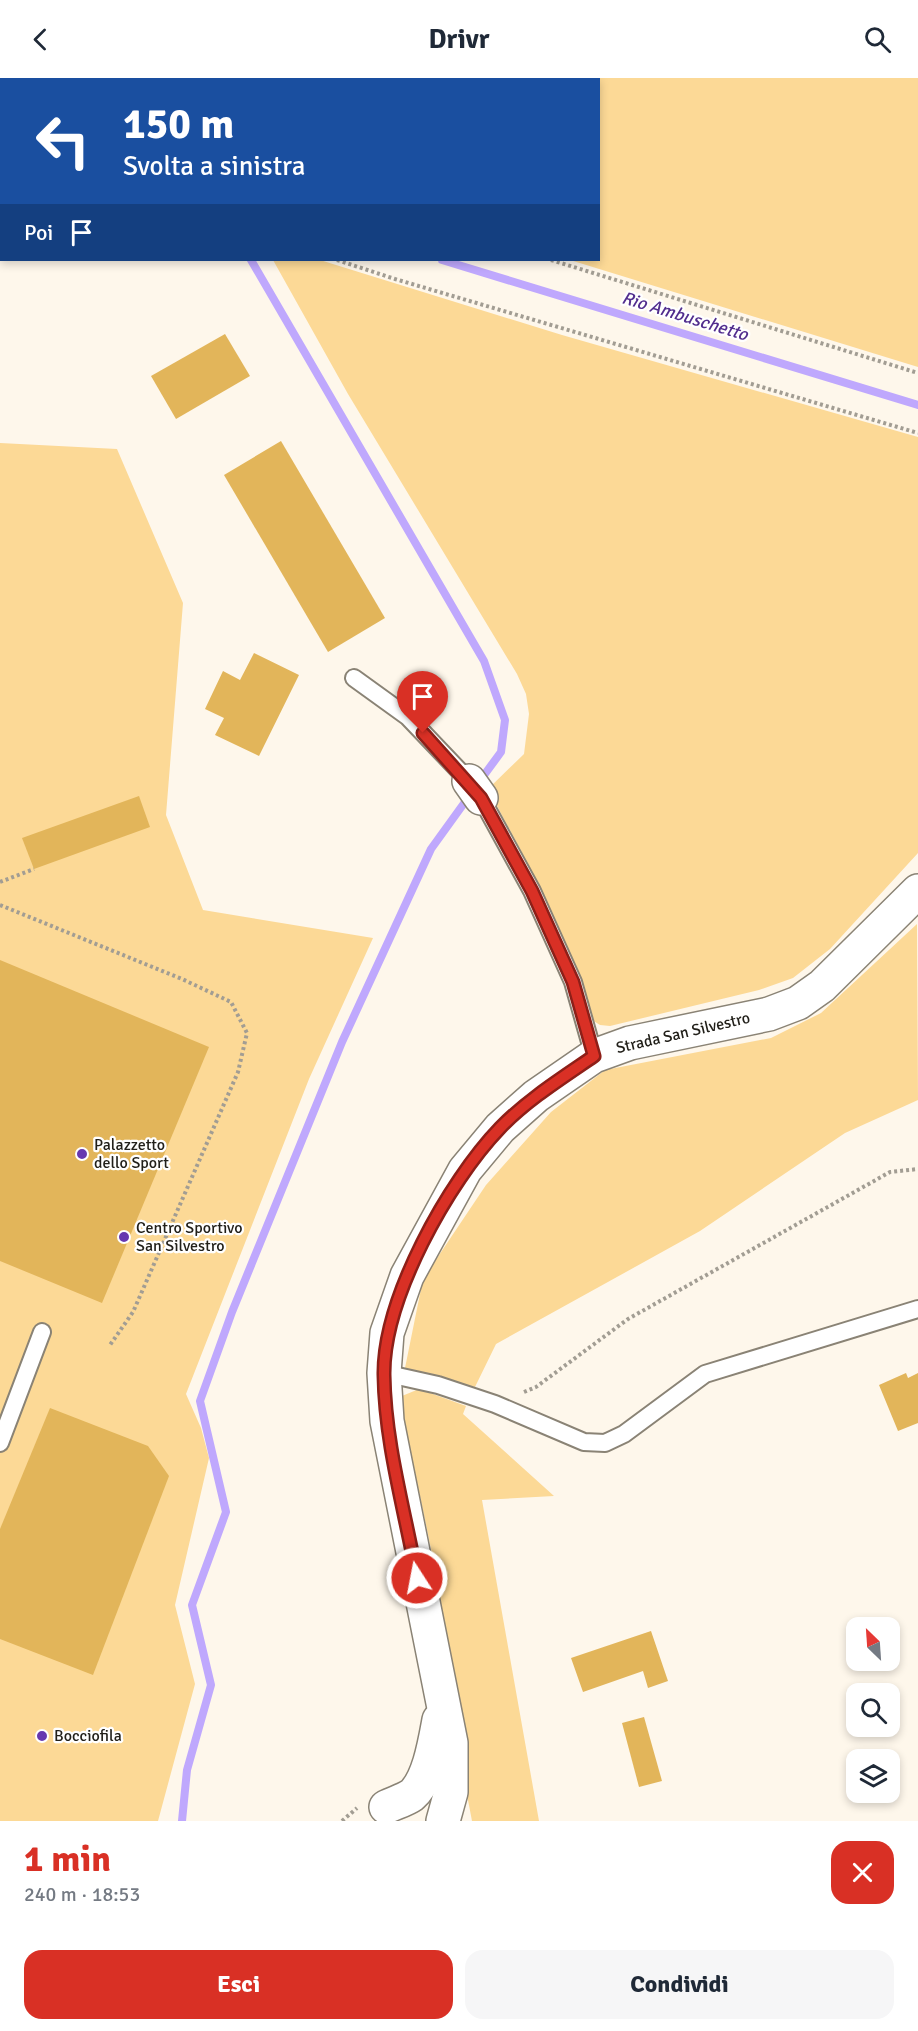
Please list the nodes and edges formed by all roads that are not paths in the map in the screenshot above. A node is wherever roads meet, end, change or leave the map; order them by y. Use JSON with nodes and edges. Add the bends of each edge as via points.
{"nodes":[{"id":1,"x":354,"y":678,"type":"dead end"},
{"id":2,"x":916,"y":895,"type":"edge"},
{"id":3,"x":594,"y":1056,"type":"junction"},
{"id":4,"x":918,"y":1309,"type":"edge"},
{"id":5,"x":42,"y":1332,"type":"dead end"},
{"id":6,"x":384,"y":1373,"type":"junction"},
{"id":7,"x":1,"y":1435,"type":"edge"},
{"id":8,"x":442,"y":1704,"type":"junction"},
{"id":9,"x":370,"y":1811,"type":"edge"},
{"id":10,"x":431,"y":1821,"type":"edge"},
{"id":11,"x":443,"y":1821,"type":"edge"}],
"edges":[{"from":1,"to":3,"type":"lane","via":[[408,717],[475,789],[532,891],[573,982]]},
{"from":2,"to":3,"type":"street","name":"Strada San Silvestro","via":[[822,986],[798,1003],[769,1014],[630,1043]]},
{"from":3,"to":6,"type":"street","name":"Strada San Silvestro","via":[[536,1096],[465,1170],[407,1276],[387,1333]]},
{"from":4,"to":6,"type":"lane","via":[[705,1374],[624,1434],[604,1443],[584,1442],[438,1384]]},
{"from":5,"to":7,"type":"lane"},
{"from":6,"to":8,"type":"street","name":"Strada San Silvestro","via":[[387,1421]]},
{"from":8,"to":9,"type":"street","name":"Strada San Silvestro","via":[[434,1751],[421,1781],[411,1795]]},
{"from":8,"to":11,"type":"street","name":"Strada San Silvestro","via":[[451,1743],[451,1792]]},
{"from":9,"to":10,"type":"street","via":[[402,1806],[417,1810]]}]}
